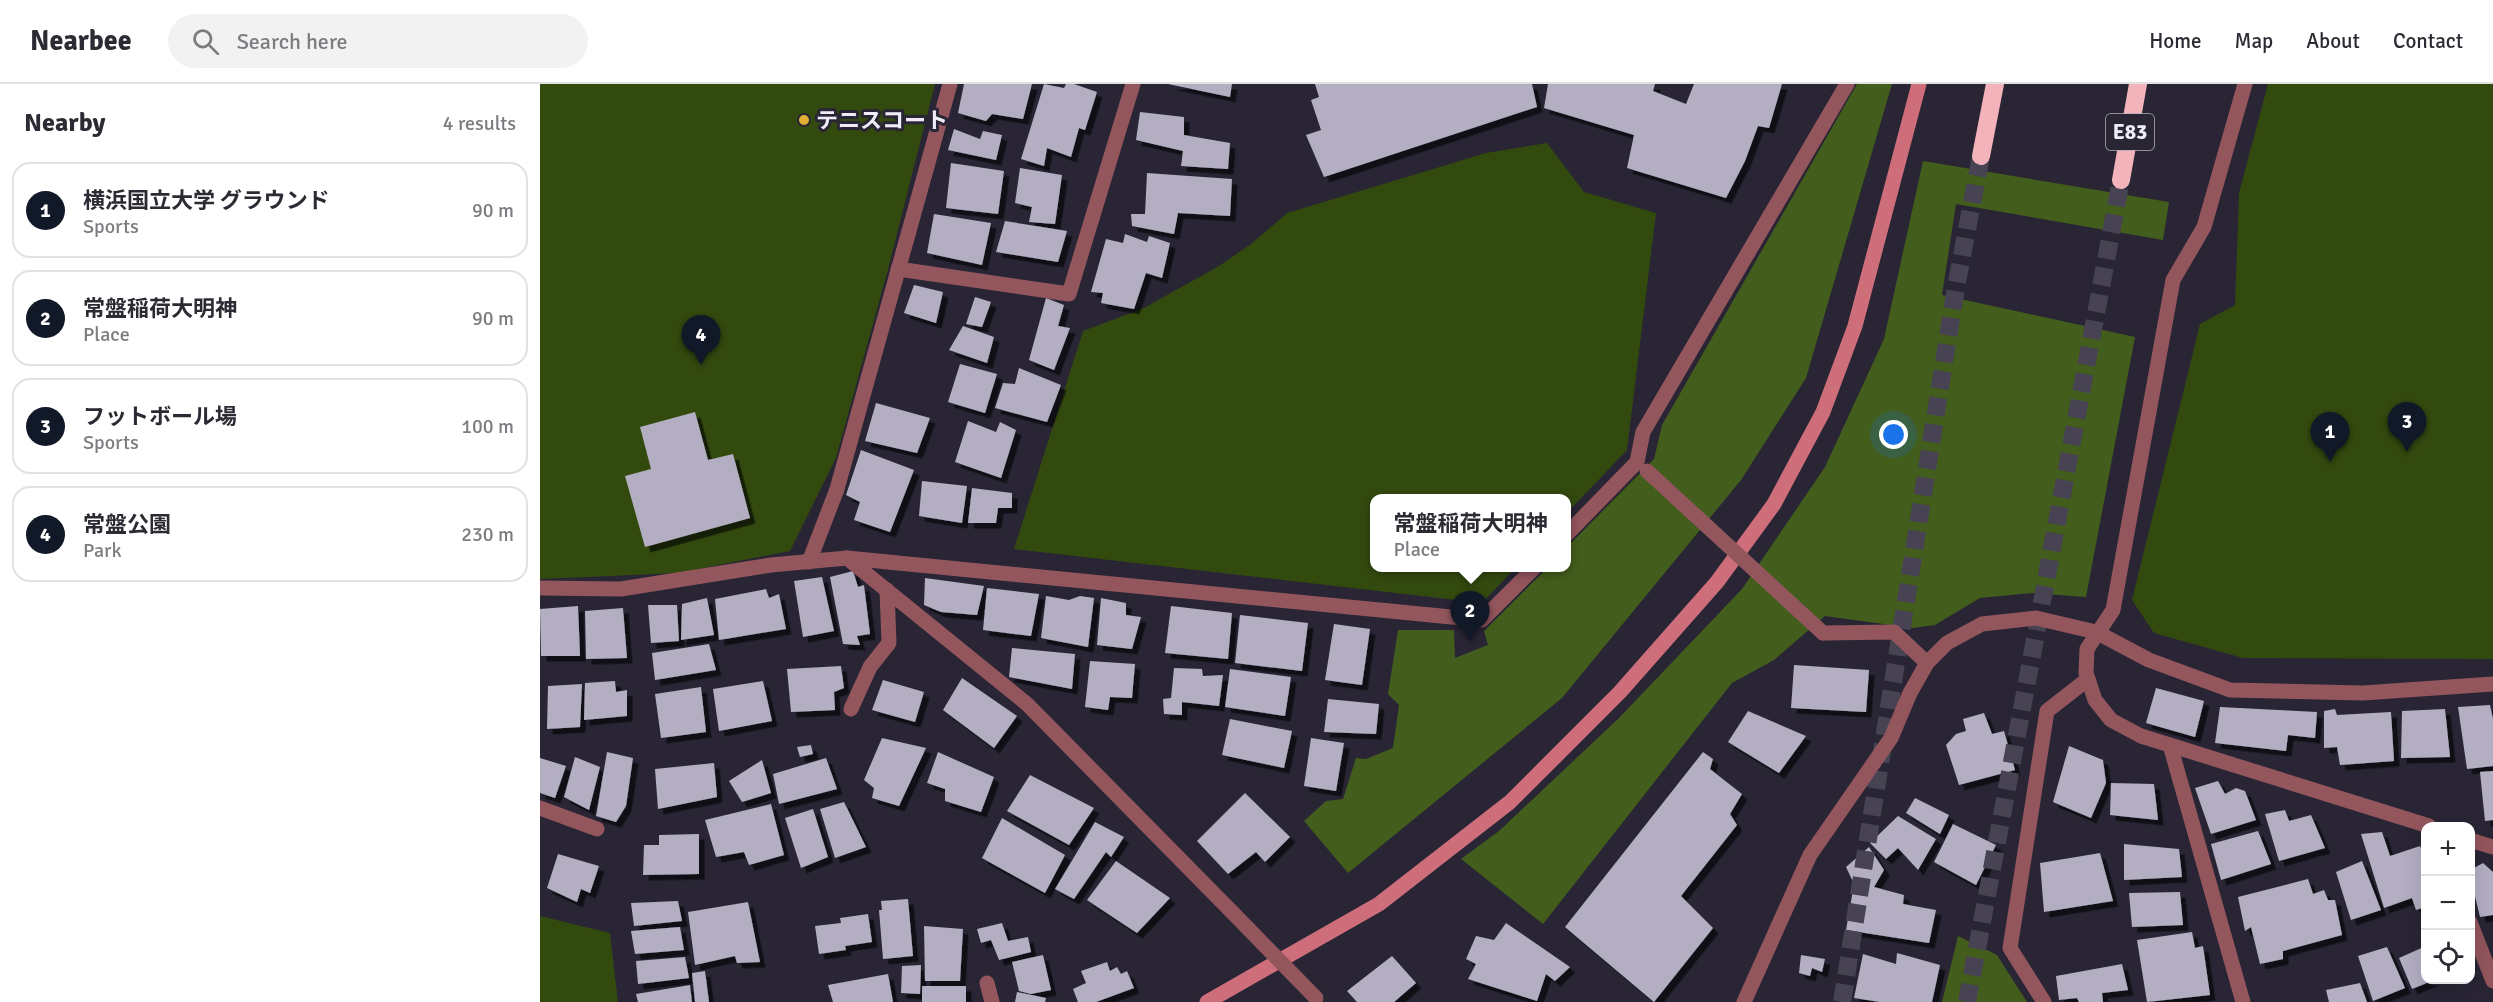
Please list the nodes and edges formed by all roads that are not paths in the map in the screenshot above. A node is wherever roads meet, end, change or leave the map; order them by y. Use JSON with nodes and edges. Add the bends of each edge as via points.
{"nodes":[{"id":1,"x":950,"y":84,"type":"edge"},
{"id":2,"x":1133,"y":84,"type":"edge"},
{"id":3,"x":1847,"y":84,"type":"edge"},
{"id":4,"x":1919,"y":84,"type":"edge"},
{"id":5,"x":2138,"y":84,"type":"edge"},
{"id":6,"x":2245,"y":84,"type":"edge"},
{"id":7,"x":1995,"y":87,"type":"edge"},
{"id":8,"x":1981,"y":156,"type":"tunnel mouth"},
{"id":9,"x":2121,"y":180,"type":"tunnel mouth"},
{"id":10,"x":898,"y":269,"type":"junction"},
{"id":11,"x":1642,"y":466,"type":"junction"},
{"id":12,"x":1571,"y":530,"type":"edge"},
{"id":13,"x":847,"y":558,"type":"junction"},
{"id":14,"x":809,"y":562,"type":"junction"},
{"id":15,"x":1529,"y":572,"type":"edge"},
{"id":16,"x":540,"y":588,"type":"edge"},
{"id":17,"x":887,"y":591,"type":"junction"},
{"id":18,"x":2096,"y":632,"type":"junction"},
{"id":19,"x":1927,"y":663,"type":"junction"},
{"id":20,"x":2088,"y":679,"type":"junction"},
{"id":21,"x":2493,"y":684,"type":"edge"},
{"id":22,"x":851,"y":709,"type":"dead end"},
{"id":23,"x":2170,"y":745,"type":"junction"},
{"id":24,"x":540,"y":808,"type":"edge"},
{"id":25,"x":2421,"y":823,"type":"edge"},
{"id":26,"x":597,"y":829,"type":"dead end"},
{"id":27,"x":2475,"y":842,"type":"edge"},
{"id":28,"x":2493,"y":847,"type":"edge"},
{"id":29,"x":2473,"y":930,"type":"edge"},
{"id":30,"x":2493,"y":981,"type":"edge"},
{"id":31,"x":987,"y":983,"type":"dead end"},
{"id":32,"x":1318,"y":1000,"type":"edge"},
{"id":33,"x":992,"y":1002,"type":"edge"},
{"id":34,"x":1208,"y":1002,"type":"edge"},
{"id":35,"x":1744,"y":1002,"type":"edge"},
{"id":36,"x":2044,"y":1002,"type":"edge"},
{"id":37,"x":2243,"y":1002,"type":"edge"}],
"edges":[{"from":1,"to":10,"type":"street"},
{"from":2,"to":10,"type":"street","via":[[1069,294]]},
{"from":3,"to":11,"type":"street","via":[[1643,432]]},
{"from":4,"to":34,"type":"street","via":[[1855,326],[1823,412],[1774,504],[1717,582],[1620,692],[1510,802],[1379,904]]},
{"from":5,"to":9,"type":"highway","number":"E83"},
{"from":6,"to":18,"type":"street","via":[[2204,227],[2173,280],[2113,610]]},
{"from":7,"to":8,"type":"highway"},
{"from":10,"to":14,"type":"street","via":[[837,489]]},
{"from":11,"to":12,"type":"street"},
{"from":11,"to":19,"type":"street","bridge":true,"via":[[1823,633],[1894,632]]},
{"from":13,"to":14,"type":"street"},
{"from":13,"to":15,"type":"street","via":[[1482,620]]},
{"from":13,"to":17,"type":"street"},
{"from":14,"to":16,"type":"street","via":[[771,565],[637,591]]},
{"from":17,"to":22,"type":"street","via":[[889,643],[870,667]]},
{"from":17,"to":32,"type":"street","bridge":true,"via":[[1027,705]]},
{"from":18,"to":19,"type":"street","via":[[2036,618],[1982,624],[1947,643]]},
{"from":18,"to":20,"type":"street","via":[[2087,649]]},
{"from":18,"to":21,"type":"street","via":[[2149,660],[2230,690],[2363,693]]},
{"from":19,"to":35,"type":"street","via":[[1891,738],[1810,855]]},
{"from":20,"to":23,"type":"street","via":[[2095,700],[2111,720],[2141,736]]},
{"from":20,"to":36,"type":"street","via":[[2047,711],[2010,948]]},
{"from":23,"to":25,"type":"street"},
{"from":23,"to":37,"type":"street"},
{"from":24,"to":26,"type":"street"},
{"from":27,"to":28,"type":"street"},
{"from":29,"to":30,"type":"street"},
{"from":31,"to":33,"type":"street"}]}
